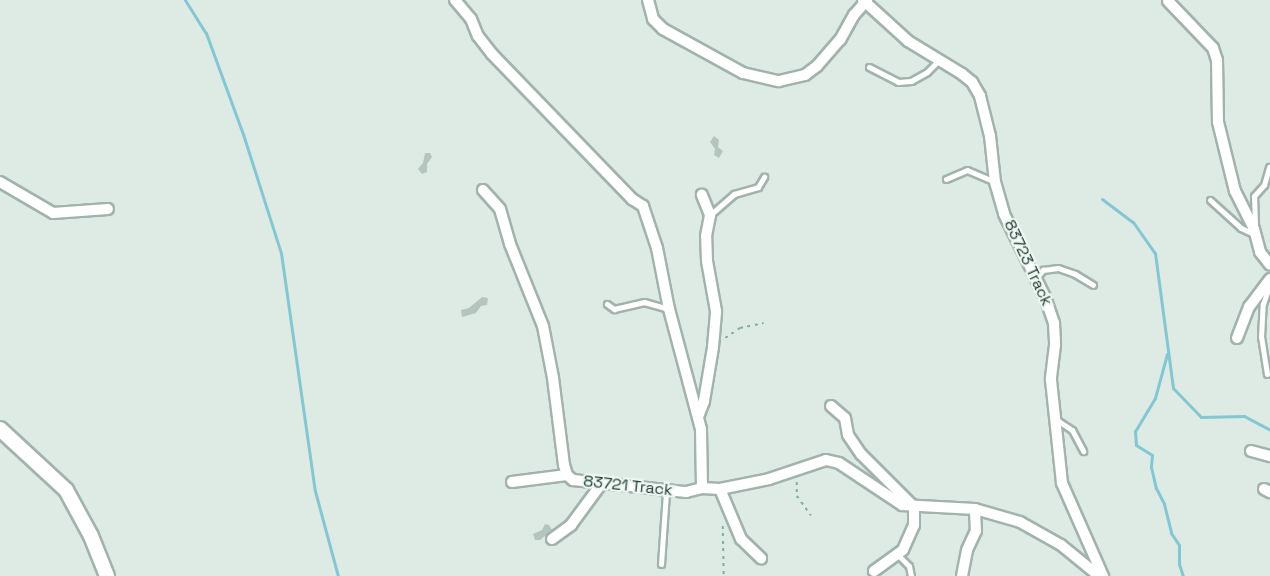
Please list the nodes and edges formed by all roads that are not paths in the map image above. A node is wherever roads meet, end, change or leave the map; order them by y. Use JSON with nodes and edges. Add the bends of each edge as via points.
{"nodes":[{"id":1,"x":455,"y":0,"type":"edge"},
{"id":2,"x":648,"y":0,"type":"edge"},
{"id":3,"x":865,"y":1,"type":"edge"},
{"id":4,"x":1168,"y":1,"type":"edge"},
{"id":5,"x":939,"y":60,"type":"junction"},
{"id":6,"x":869,"y":67,"type":"dead end"},
{"id":7,"x":1269,"y":167,"type":"edge"},
{"id":8,"x":764,"y":177,"type":"dead end"},
{"id":9,"x":946,"y":179,"type":"dead end"},
{"id":10,"x":0,"y":182,"type":"edge"},
{"id":11,"x":995,"y":182,"type":"junction"},
{"id":12,"x":483,"y":190,"type":"dead end"},
{"id":13,"x":702,"y":195,"type":"dead end"},
{"id":14,"x":1210,"y":200,"type":"dead end"},
{"id":15,"x":108,"y":209,"type":"dead end"},
{"id":16,"x":710,"y":215,"type":"junction"},
{"id":17,"x":1255,"y":232,"type":"junction"},
{"id":18,"x":1270,"y":265,"type":"edge"},
{"id":19,"x":1036,"y":278,"type":"junction"},
{"id":20,"x":1270,"y":281,"type":"edge"},
{"id":21,"x":1093,"y":285,"type":"dead end"},
{"id":22,"x":607,"y":303,"type":"dead end"},
{"id":23,"x":669,"y":309,"type":"junction"},
{"id":24,"x":1237,"y":339,"type":"dead end"},
{"id":25,"x":1267,"y":374,"type":"dead end"},
{"id":26,"x":831,"y":406,"type":"dead end"},
{"id":27,"x":698,"y":417,"type":"junction"},
{"id":28,"x":1053,"y":417,"type":"junction"},
{"id":29,"x":0,"y":429,"type":"edge"},
{"id":30,"x":1083,"y":451,"type":"dead end"},
{"id":31,"x":1251,"y":451,"type":"dead end"},
{"id":32,"x":1270,"y":456,"type":"edge"},
{"id":33,"x":567,"y":475,"type":"junction"},
{"id":34,"x":512,"y":482,"type":"dead end"},
{"id":35,"x":602,"y":483,"type":"junction"},
{"id":36,"x":702,"y":488,"type":"junction"},
{"id":37,"x":720,"y":489,"type":"junction"},
{"id":38,"x":666,"y":492,"type":"junction"},
{"id":39,"x":914,"y":507,"type":"junction"},
{"id":40,"x":975,"y":509,"type":"junction"},
{"id":41,"x":552,"y":538,"type":"dead end"},
{"id":42,"x":899,"y":556,"type":"junction"},
{"id":43,"x":761,"y":558,"type":"dead end"},
{"id":44,"x":661,"y":564,"type":"dead end"},
{"id":45,"x":874,"y":571,"type":"dead end"},
{"id":46,"x":106,"y":576,"type":"edge"},
{"id":47,"x":911,"y":576,"type":"edge"},
{"id":48,"x":962,"y":576,"type":"edge"},
{"id":49,"x":1101,"y":576,"type":"edge"}],
"edges":[{"from":1,"to":23,"type":"street","via":[[492,54],[643,206],[657,248]]},
{"from":2,"to":3,"type":"street","via":[[653,19],[663,29],[743,73],[779,81],[805,75],[818,66]]},
{"from":3,"to":5,"type":"street","name":"83723 Track","via":[[908,41]]},
{"from":4,"to":17,"type":"street","via":[[1213,48],[1217,60],[1218,122],[1238,199]]},
{"from":5,"to":6,"type":"lane","via":[[911,81],[898,82]]},
{"from":5,"to":11,"type":"street","name":"83723 Track","via":[[962,74],[980,96]]},
{"from":7,"to":17,"type":"lane","via":[[1264,185],[1254,196]]},
{"from":8,"to":16,"type":"lane","via":[[758,187],[734,195]]},
{"from":9,"to":11,"type":"lane","via":[[967,170]]},
{"from":10,"to":15,"type":"street","via":[[53,213]]},
{"from":11,"to":19,"type":"street","name":"83723 Track","via":[[1004,214]]},
{"from":12,"to":33,"type":"street","name":"83721 Track","via":[[500,209],[543,326]]},
{"from":13,"to":16,"type":"street"},
{"from":14,"to":17,"type":"lane","via":[[1241,228]]},
{"from":16,"to":27,"type":"street","via":[[707,261],[716,311],[715,329]]},
{"from":17,"to":18,"type":"street","via":[[1260,252]]},
{"from":19,"to":21,"type":"lane","via":[[1043,270],[1058,268]]},
{"from":19,"to":28,"type":"street","name":"83723 Track","via":[[1056,334],[1051,380]]},
{"from":20,"to":24,"type":"street","via":[[1249,308]]},
{"from":20,"to":25,"type":"lane","via":[[1263,304],[1261,337]]},
{"from":22,"to":23,"type":"lane","via":[[614,309],[644,302]]},
{"from":23,"to":27,"type":"street"},
{"from":26,"to":39,"type":"street","via":[[844,418],[848,435],[861,454]]},
{"from":27,"to":36,"type":"street"},
{"from":28,"to":30,"type":"lane","via":[[1072,430]]},
{"from":28,"to":49,"type":"street","name":"83723 Track","via":[[1062,483]]},
{"from":29,"to":46,"type":"street","via":[[66,490],[91,536]]},
{"from":31,"to":32,"type":"street"},
{"from":33,"to":34,"type":"street"},
{"from":33,"to":35,"type":"street","name":"83721 Track","via":[[573,480]]},
{"from":35,"to":38,"type":"street","name":"83721 Track"},
{"from":35,"to":41,"type":"street","via":[[571,525]]},
{"from":36,"to":37,"type":"street","name":"83721 Track"},
{"from":36,"to":38,"type":"street","name":"83721 Track"},
{"from":37,"to":39,"type":"street","name":"83721 Track","via":[[769,479],[826,460],[839,463],[892,501]]},
{"from":37,"to":43,"type":"street","via":[[741,539]]},
{"from":38,"to":44,"type":"lane"},
{"from":39,"to":40,"type":"street","name":"83721 Track"},
{"from":39,"to":42,"type":"street","via":[[912,533]]},
{"from":40,"to":48,"type":"street","via":[[976,531]]},
{"from":40,"to":49,"type":"street","name":"83721 Track","via":[[996,513],[1042,532]]},
{"from":42,"to":45,"type":"street"},
{"from":42,"to":47,"type":"lane","via":[[909,566]]}]}
